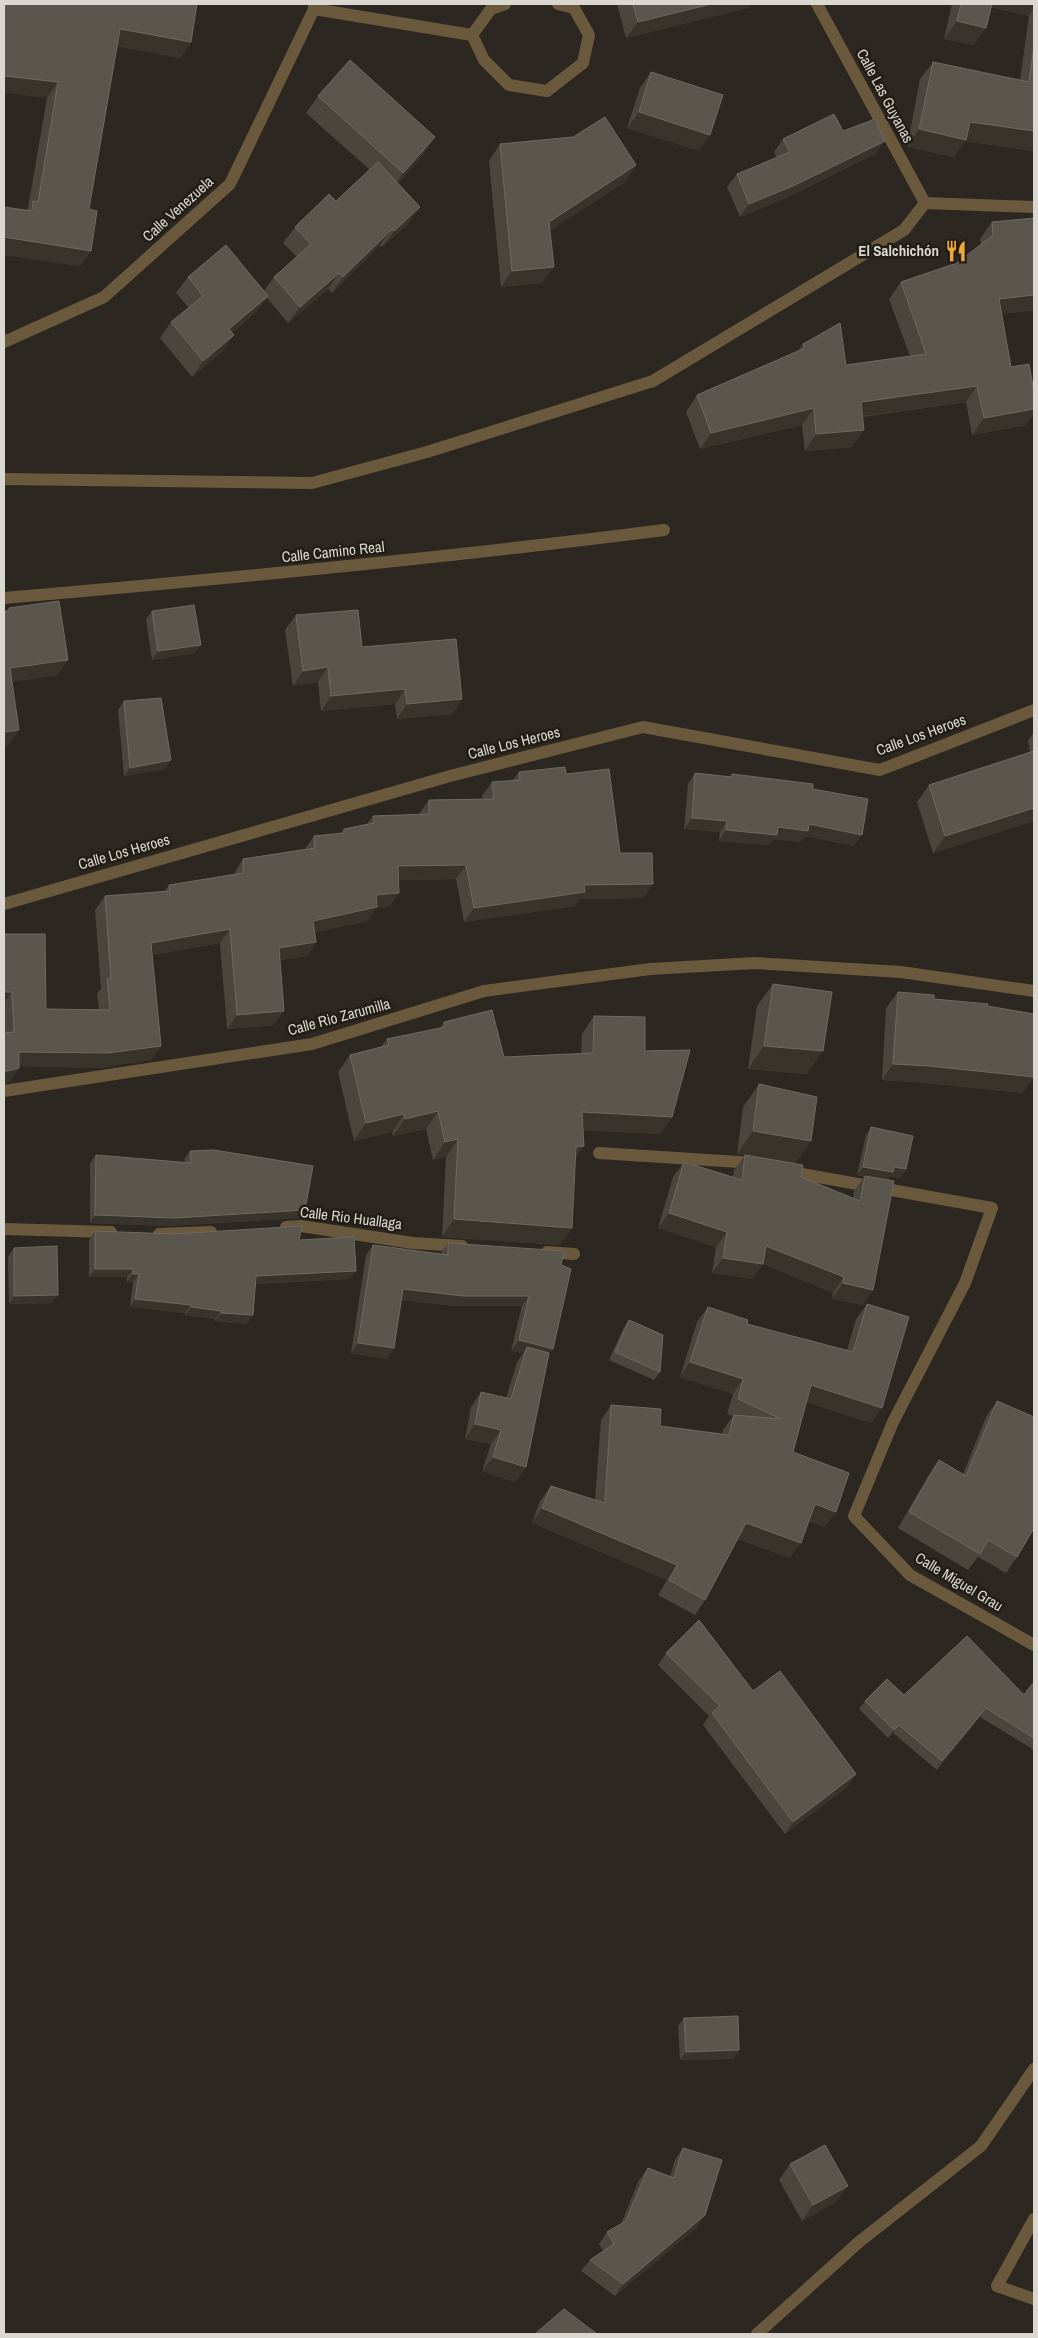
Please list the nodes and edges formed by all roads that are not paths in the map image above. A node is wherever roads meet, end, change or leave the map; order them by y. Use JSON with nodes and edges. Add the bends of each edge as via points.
{"nodes":[{"id":1,"x":505,"y":4,"type":"edge"},
{"id":2,"x":558,"y":4,"type":"edge"},
{"id":3,"x":818,"y":4,"type":"edge"},
{"id":4,"x":314,"y":6,"type":"edge"},
{"id":5,"x":472,"y":35,"type":"junction"},
{"id":6,"x":925,"y":203,"type":"junction"},
{"id":7,"x":1034,"y":207,"type":"edge"},
{"id":8,"x":4,"y":342,"type":"edge"},
{"id":9,"x":4,"y":479,"type":"edge"},
{"id":10,"x":664,"y":530,"type":"dead end"},
{"id":11,"x":4,"y":598,"type":"edge"},
{"id":12,"x":1034,"y":710,"type":"edge"},
{"id":13,"x":4,"y":904,"type":"edge"},
{"id":14,"x":1034,"y":991,"type":"edge"},
{"id":15,"x":4,"y":1091,"type":"edge"},
{"id":16,"x":599,"y":1153,"type":"dead end"},
{"id":17,"x":273,"y":1228,"type":"edge"},
{"id":18,"x":4,"y":1229,"type":"edge"},
{"id":19,"x":225,"y":1231,"type":"edge"},
{"id":20,"x":121,"y":1232,"type":"edge"},
{"id":21,"x":149,"y":1233,"type":"edge"},
{"id":22,"x":470,"y":1247,"type":"edge"},
{"id":23,"x":537,"y":1251,"type":"edge"},
{"id":24,"x":574,"y":1254,"type":"dead end"},
{"id":25,"x":1034,"y":1645,"type":"edge"},
{"id":26,"x":1034,"y":2068,"type":"edge"},
{"id":27,"x":1034,"y":2219,"type":"edge"},
{"id":28,"x":1034,"y":2299,"type":"edge"},
{"id":29,"x":757,"y":2334,"type":"edge"}],
"edges":[{"from":1,"to":5,"type":"street","via":[[491,9]]},
{"from":2,"to":5,"type":"street","via":[[574,8],[589,35],[582,63],[547,91],[509,85],[484,60]]},
{"from":3,"to":6,"type":"street","name":"Calle Las Guyanas"},
{"from":4,"to":5,"type":"street"},
{"from":4,"to":8,"type":"street","name":"Calle Venezuela","via":[[230,184],[104,297]]},
{"from":6,"to":7,"type":"street"},
{"from":6,"to":9,"type":"street","via":[[904,230],[653,381],[428,452],[312,483]]},
{"from":10,"to":11,"type":"street","name":"Calle Camino Real","via":[[250,577]]},
{"from":12,"to":13,"type":"street","name":"Calle Los Heroes","via":[[880,770],[643,727],[440,778]]},
{"from":14,"to":15,"type":"street","name":"Calle Rio Zarumilla","via":[[901,972],[755,963],[650,969],[484,991],[312,1044]]},
{"from":16,"to":25,"type":"street","name":"Calle Miguel Grau","via":[[739,1162],[992,1208],[965,1283],[893,1422],[854,1516],[910,1575]]},
{"from":17,"to":22,"type":"street","name":"Calle Rio Huallaga","via":[[301,1226],[413,1243]]},
{"from":18,"to":20,"type":"street"},
{"from":19,"to":21,"type":"street"},
{"from":23,"to":24,"type":"street"},
{"from":26,"to":29,"type":"street","via":[[981,2146],[859,2242]]},
{"from":27,"to":28,"type":"street","via":[[997,2286]]}]}
